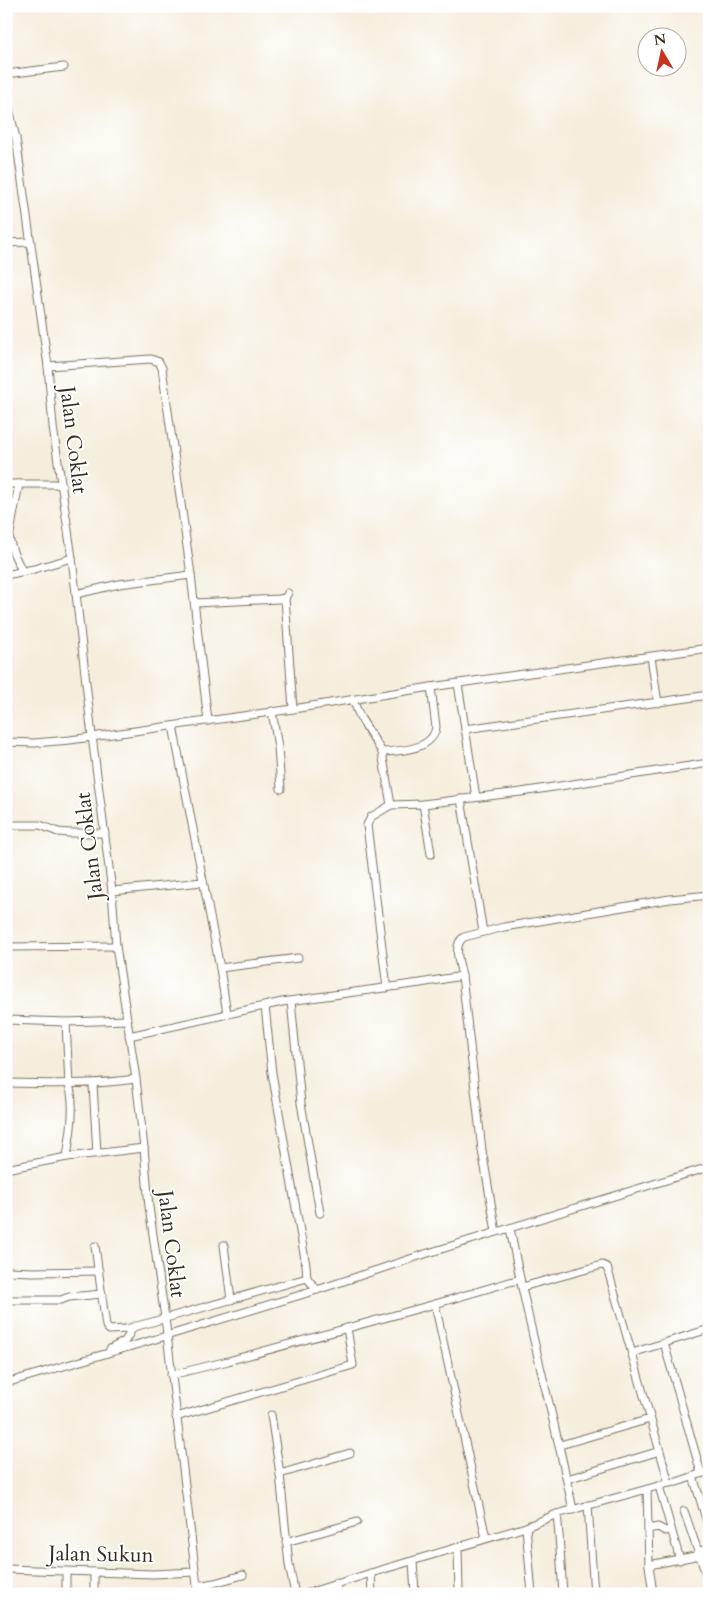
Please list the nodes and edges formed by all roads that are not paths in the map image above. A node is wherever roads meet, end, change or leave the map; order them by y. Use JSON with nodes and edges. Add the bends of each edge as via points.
{"nodes":[{"id":1,"x":64,"y":66,"type":"dead end"},
{"id":2,"x":6,"y":74,"type":"edge"},
{"id":3,"x":6,"y":96,"type":"edge"},
{"id":4,"x":30,"y":242,"type":"junction"},
{"id":5,"x":6,"y":243,"type":"edge"},
{"id":6,"x":48,"y":366,"type":"junction"},
{"id":7,"x":6,"y":484,"type":"edge"},
{"id":8,"x":19,"y":484,"type":"junction"},
{"id":9,"x":62,"y":486,"type":"junction"},
{"id":10,"x":72,"y":558,"type":"junction"},
{"id":11,"x":22,"y":572,"type":"junction"},
{"id":12,"x":191,"y":574,"type":"junction"},
{"id":13,"x":6,"y":575,"type":"edge"},
{"id":14,"x":76,"y":594,"type":"junction"},
{"id":15,"x":195,"y":603,"type":"junction"},
{"id":16,"x":709,"y":648,"type":"edge"},
{"id":17,"x":651,"y":657,"type":"junction"},
{"id":18,"x":458,"y":684,"type":"junction"},
{"id":19,"x":431,"y":687,"type":"junction"},
{"id":20,"x":709,"y":695,"type":"edge"},
{"id":21,"x":354,"y":700,"type":"junction"},
{"id":22,"x":658,"y":703,"type":"junction"},
{"id":23,"x":292,"y":709,"type":"junction"},
{"id":24,"x":272,"y":711,"type":"junction"},
{"id":25,"x":208,"y":721,"type":"junction"},
{"id":26,"x":173,"y":726,"type":"junction"},
{"id":27,"x":465,"y":729,"type":"junction"},
{"id":28,"x":92,"y":736,"type":"junction"},
{"id":29,"x":6,"y":742,"type":"edge"},
{"id":30,"x":382,"y":752,"type":"junction"},
{"id":31,"x":709,"y":764,"type":"edge"},
{"id":32,"x":281,"y":789,"type":"dead end"},
{"id":33,"x":476,"y":797,"type":"junction"},
{"id":34,"x":461,"y":799,"type":"junction"},
{"id":35,"x":423,"y":804,"type":"junction"},
{"id":36,"x":391,"y":805,"type":"junction"},
{"id":37,"x":6,"y":825,"type":"edge"},
{"id":38,"x":105,"y":832,"type":"junction"},
{"id":39,"x":431,"y":854,"type":"dead end"},
{"id":40,"x":204,"y":882,"type":"junction"},
{"id":41,"x":112,"y":891,"type":"junction"},
{"id":42,"x":709,"y":895,"type":"edge"},
{"id":43,"x":483,"y":932,"type":"junction"},
{"id":44,"x":116,"y":946,"type":"junction"},
{"id":45,"x":6,"y":947,"type":"edge"},
{"id":46,"x":298,"y":958,"type":"dead end"},
{"id":47,"x":220,"y":968,"type":"junction"},
{"id":48,"x":462,"y":976,"type":"junction"},
{"id":49,"x":387,"y":988,"type":"junction"},
{"id":50,"x":291,"y":1001,"type":"junction"},
{"id":51,"x":265,"y":1006,"type":"junction"},
{"id":52,"x":227,"y":1014,"type":"junction"},
{"id":53,"x":6,"y":1020,"type":"edge"},
{"id":54,"x":127,"y":1020,"type":"junction"},
{"id":55,"x":66,"y":1025,"type":"junction"},
{"id":56,"x":129,"y":1036,"type":"junction"},
{"id":57,"x":136,"y":1079,"type":"junction"},
{"id":58,"x":6,"y":1083,"type":"edge"},
{"id":59,"x":93,"y":1084,"type":"junction"},
{"id":60,"x":69,"y":1085,"type":"junction"},
{"id":61,"x":144,"y":1148,"type":"junction"},
{"id":62,"x":97,"y":1154,"type":"junction"},
{"id":63,"x":67,"y":1157,"type":"junction"},
{"id":64,"x":6,"y":1169,"type":"edge"},
{"id":65,"x":708,"y":1169,"type":"edge"},
{"id":66,"x":320,"y":1213,"type":"dead end"},
{"id":67,"x":510,"y":1228,"type":"junction"},
{"id":68,"x":496,"y":1232,"type":"junction"},
{"id":69,"x":224,"y":1245,"type":"dead end"},
{"id":70,"x":95,"y":1246,"type":"dead end"},
{"id":71,"x":6,"y":1271,"type":"edge"},
{"id":72,"x":99,"y":1272,"type":"junction"},
{"id":73,"x":307,"y":1278,"type":"junction"},
{"id":74,"x":520,"y":1278,"type":"junction"},
{"id":75,"x":522,"y":1287,"type":"junction"},
{"id":76,"x":317,"y":1290,"type":"junction"},
{"id":77,"x":102,"y":1294,"type":"junction"},
{"id":78,"x":6,"y":1300,"type":"edge"},
{"id":79,"x":231,"y":1300,"type":"junction"},
{"id":80,"x":435,"y":1304,"type":"junction"},
{"id":81,"x":164,"y":1318,"type":"junction"},
{"id":82,"x":134,"y":1326,"type":"junction"},
{"id":83,"x":346,"y":1328,"type":"junction"},
{"id":84,"x":709,"y":1329,"type":"edge"},
{"id":85,"x":166,"y":1336,"type":"junction"},
{"id":86,"x":664,"y":1343,"type":"junction"},
{"id":87,"x":632,"y":1353,"type":"junction"},
{"id":88,"x":59,"y":1368,"type":"junction"},
{"id":89,"x":171,"y":1375,"type":"junction"},
{"id":90,"x":6,"y":1382,"type":"edge"},
{"id":91,"x":271,"y":1415,"type":"dead end"},
{"id":92,"x":176,"y":1417,"type":"junction"},
{"id":93,"x":650,"y":1419,"type":"junction"},
{"id":94,"x":560,"y":1446,"type":"junction"},
{"id":95,"x":660,"y":1451,"type":"junction"},
{"id":96,"x":350,"y":1454,"type":"dead end"},
{"id":97,"x":705,"y":1472,"type":"edge"},
{"id":98,"x":280,"y":1474,"type":"junction"},
{"id":99,"x":693,"y":1476,"type":"junction"},
{"id":100,"x":567,"y":1478,"type":"junction"},
{"id":101,"x":669,"y":1483,"type":"junction"},
{"id":102,"x":659,"y":1486,"type":"junction"},
{"id":103,"x":647,"y":1490,"type":"junction"},
{"id":104,"x":588,"y":1505,"type":"junction"},
{"id":105,"x":573,"y":1510,"type":"junction"},
{"id":106,"x":684,"y":1510,"type":"dead end"},
{"id":107,"x":557,"y":1514,"type":"junction"},
{"id":108,"x":357,"y":1522,"type":"dead end"},
{"id":109,"x":526,"y":1527,"type":"junction"},
{"id":110,"x":648,"y":1529,"type":"junction"},
{"id":111,"x":709,"y":1529,"type":"edge"},
{"id":112,"x":671,"y":1530,"type":"junction"},
{"id":113,"x":486,"y":1538,"type":"junction"},
{"id":114,"x":286,"y":1542,"type":"junction"},
{"id":115,"x":458,"y":1548,"type":"junction"},
{"id":116,"x":709,"y":1549,"type":"edge"},
{"id":117,"x":700,"y":1553,"type":"junction"},
{"id":118,"x":680,"y":1560,"type":"junction"},
{"id":119,"x":413,"y":1561,"type":"junction"},
{"id":120,"x":649,"y":1565,"type":"junction"},
{"id":121,"x":6,"y":1569,"type":"edge"},
{"id":122,"x":66,"y":1572,"type":"junction"},
{"id":123,"x":94,"y":1572,"type":"junction"},
{"id":124,"x":195,"y":1572,"type":"junction"},
{"id":125,"x":370,"y":1572,"type":"junction"},
{"id":126,"x":243,"y":1575,"type":"dead end"},
{"id":127,"x":709,"y":1583,"type":"edge"},
{"id":128,"x":336,"y":1584,"type":"junction"},
{"id":129,"x":197,"y":1586,"type":"junction"},
{"id":130,"x":66,"y":1594,"type":"edge"},
{"id":131,"x":94,"y":1594,"type":"edge"},
{"id":132,"x":198,"y":1594,"type":"edge"},
{"id":133,"x":295,"y":1594,"type":"edge"},
{"id":134,"x":304,"y":1594,"type":"edge"},
{"id":135,"x":337,"y":1594,"type":"edge"},
{"id":136,"x":372,"y":1594,"type":"edge"},
{"id":137,"x":415,"y":1594,"type":"edge"},
{"id":138,"x":459,"y":1594,"type":"edge"},
{"id":139,"x":532,"y":1594,"type":"edge"},
{"id":140,"x":563,"y":1594,"type":"edge"},
{"id":141,"x":594,"y":1594,"type":"edge"},
{"id":142,"x":653,"y":1594,"type":"edge"}],
"edges":[{"from":1,"to":2,"type":"street"},
{"from":3,"to":4,"type":"street","name":"Jalan Coklat","via":[[16,138]]},
{"from":4,"to":5,"type":"street"},
{"from":4,"to":6,"type":"street","name":"Jalan Coklat"},
{"from":6,"to":9,"type":"street","name":"Jalan Coklat"},
{"from":6,"to":12,"type":"street","via":[[151,359],[159,362]]},
{"from":7,"to":8,"type":"street"},
{"from":8,"to":9,"type":"street"},
{"from":8,"to":11,"type":"street","via":[[9,538]]},
{"from":9,"to":10,"type":"street","name":"Jalan Coklat"},
{"from":10,"to":11,"type":"street"},
{"from":10,"to":14,"type":"street","name":"Jalan Coklat"},
{"from":11,"to":13,"type":"street"},
{"from":12,"to":14,"type":"street"},
{"from":12,"to":15,"type":"street"},
{"from":14,"to":28,"type":"street","name":"Jalan Coklat"},
{"from":15,"to":23,"type":"street","via":[[279,599],[287,595]]},
{"from":15,"to":25,"type":"street"},
{"from":16,"to":17,"type":"street"},
{"from":17,"to":18,"type":"street"},
{"from":17,"to":22,"type":"street"},
{"from":18,"to":19,"type":"street"},
{"from":18,"to":27,"type":"street"},
{"from":19,"to":21,"type":"street"},
{"from":19,"to":30,"type":"street","via":[[436,727],[428,742]]},
{"from":20,"to":22,"type":"street"},
{"from":21,"to":23,"type":"street"},
{"from":21,"to":30,"type":"street","via":[[360,717]]},
{"from":22,"to":27,"type":"street"},
{"from":23,"to":24,"type":"street"},
{"from":24,"to":25,"type":"street"},
{"from":24,"to":32,"type":"street"},
{"from":25,"to":26,"type":"street"},
{"from":26,"to":28,"type":"street"},
{"from":26,"to":40,"type":"street"},
{"from":27,"to":33,"type":"street"},
{"from":28,"to":29,"type":"street","via":[[58,742]]},
{"from":28,"to":38,"type":"street","name":"Jalan Coklat"},
{"from":30,"to":36,"type":"street"},
{"from":31,"to":33,"type":"street"},
{"from":33,"to":34,"type":"street"},
{"from":34,"to":35,"type":"street"},
{"from":34,"to":43,"type":"street"},
{"from":35,"to":36,"type":"street"},
{"from":35,"to":39,"type":"street"},
{"from":36,"to":49,"type":"street","via":[[371,817],[367,825]]},
{"from":37,"to":38,"type":"street","via":[[40,825],[69,833]]},
{"from":38,"to":41,"type":"street","name":"Jalan Coklat"},
{"from":40,"to":41,"type":"street"},
{"from":40,"to":47,"type":"street"},
{"from":41,"to":44,"type":"street","name":"Jalan Coklat"},
{"from":42,"to":43,"type":"street"},
{"from":43,"to":48,"type":"street","via":[[460,939],[458,949]]},
{"from":44,"to":45,"type":"street"},
{"from":44,"to":54,"type":"street","name":"Jalan Coklat"},
{"from":46,"to":47,"type":"street"},
{"from":47,"to":52,"type":"street"},
{"from":48,"to":49,"type":"street"},
{"from":48,"to":68,"type":"street","via":[[482,1150]]},
{"from":49,"to":50,"type":"street"},
{"from":50,"to":51,"type":"street"},
{"from":50,"to":66,"type":"street","via":[[301,1103]]},
{"from":51,"to":52,"type":"street"},
{"from":51,"to":73,"type":"street","via":[[272,1073]]},
{"from":52,"to":56,"type":"street"},
{"from":53,"to":55,"type":"street"},
{"from":54,"to":55,"type":"street"},
{"from":54,"to":56,"type":"street","name":"Jalan Coklat"},
{"from":55,"to":60,"type":"street"},
{"from":56,"to":57,"type":"street","name":"Jalan Coklat"},
{"from":57,"to":59,"type":"street"},
{"from":57,"to":61,"type":"street","name":"Jalan Coklat"},
{"from":58,"to":60,"type":"street"},
{"from":59,"to":60,"type":"street"},
{"from":59,"to":62,"type":"street"},
{"from":60,"to":63,"type":"street","via":[[72,1093]]},
{"from":61,"to":62,"type":"street"},
{"from":61,"to":81,"type":"street","name":"Jalan Coklat","via":[[148,1207]]},
{"from":62,"to":63,"type":"street"},
{"from":63,"to":64,"type":"street"},
{"from":65,"to":67,"type":"street"},
{"from":67,"to":68,"type":"street"},
{"from":67,"to":74,"type":"street"},
{"from":68,"to":76,"type":"street"},
{"from":69,"to":79,"type":"street"},
{"from":70,"to":72,"type":"street"},
{"from":71,"to":72,"type":"street"},
{"from":72,"to":77,"type":"street"},
{"from":73,"to":76,"type":"street"},
{"from":73,"to":79,"type":"street"},
{"from":74,"to":75,"type":"street"},
{"from":74,"to":80,"type":"street"},
{"from":75,"to":87,"type":"street","via":[[606,1265]]},
{"from":75,"to":94,"type":"street"},
{"from":76,"to":85,"type":"street"},
{"from":77,"to":78,"type":"street","via":[[61,1300]]},
{"from":77,"to":82,"type":"street","via":[[109,1330]]},
{"from":79,"to":81,"type":"street"},
{"from":80,"to":83,"type":"street"},
{"from":80,"to":113,"type":"street"},
{"from":81,"to":82,"type":"street"},
{"from":81,"to":85,"type":"street","name":"Jalan Coklat"},
{"from":82,"to":88,"type":"street","via":[[120,1344]]},
{"from":83,"to":89,"type":"street"},
{"from":83,"to":92,"type":"street","via":[[353,1365]]},
{"from":84,"to":86,"type":"street"},
{"from":85,"to":88,"type":"street"},
{"from":85,"to":89,"type":"street","name":"Jalan Coklat"},
{"from":86,"to":87,"type":"street"},
{"from":86,"to":97,"type":"street"},
{"from":87,"to":93,"type":"street"},
{"from":88,"to":90,"type":"street"},
{"from":89,"to":92,"type":"street","name":"Jalan Coklat"},
{"from":91,"to":98,"type":"street"},
{"from":92,"to":124,"type":"street","name":"Jalan Coklat"},
{"from":93,"to":94,"type":"street"},
{"from":93,"to":95,"type":"street"},
{"from":94,"to":100,"type":"street"},
{"from":95,"to":100,"type":"street"},
{"from":95,"to":101,"type":"street"},
{"from":96,"to":98,"type":"street"},
{"from":97,"to":99,"type":"street"},
{"from":98,"to":114,"type":"street"},
{"from":99,"to":101,"type":"street"},
{"from":99,"to":111,"type":"street"},
{"from":100,"to":105,"type":"street"},
{"from":101,"to":102,"type":"street"},
{"from":102,"to":103,"type":"street"},
{"from":102,"to":112,"type":"street"},
{"from":103,"to":104,"type":"street"},
{"from":103,"to":110,"type":"street"},
{"from":104,"to":105,"type":"street"},
{"from":104,"to":141,"type":"street"},
{"from":105,"to":107,"type":"street"},
{"from":106,"to":117,"type":"street"},
{"from":107,"to":109,"type":"street"},
{"from":107,"to":140,"type":"street"},
{"from":108,"to":114,"type":"street"},
{"from":109,"to":113,"type":"street"},
{"from":109,"to":139,"type":"street"},
{"from":110,"to":112,"type":"street"},
{"from":110,"to":120,"type":"street"},
{"from":112,"to":118,"type":"street"},
{"from":113,"to":115,"type":"street"},
{"from":114,"to":133,"type":"street"},
{"from":115,"to":119,"type":"street"},
{"from":115,"to":138,"type":"street"},
{"from":116,"to":117,"type":"street"},
{"from":117,"to":118,"type":"street"},
{"from":117,"to":127,"type":"street"},
{"from":118,"to":120,"type":"street"},
{"from":119,"to":125,"type":"street"},
{"from":119,"to":137,"type":"street"},
{"from":120,"to":142,"type":"street"},
{"from":121,"to":122,"type":"street","name":"Jalan Sukun"},
{"from":122,"to":123,"type":"street","name":"Jalan Sukun"},
{"from":122,"to":130,"type":"street"},
{"from":123,"to":124,"type":"street","name":"Jalan Sukun"},
{"from":123,"to":131,"type":"street"},
{"from":124,"to":129,"type":"street","name":"Jalan Coklat"},
{"from":125,"to":128,"type":"street"},
{"from":125,"to":136,"type":"street"},
{"from":126,"to":129,"type":"street"},
{"from":128,"to":134,"type":"street"},
{"from":128,"to":135,"type":"street"},
{"from":129,"to":132,"type":"street","name":"Jalan Coklat"}]}
